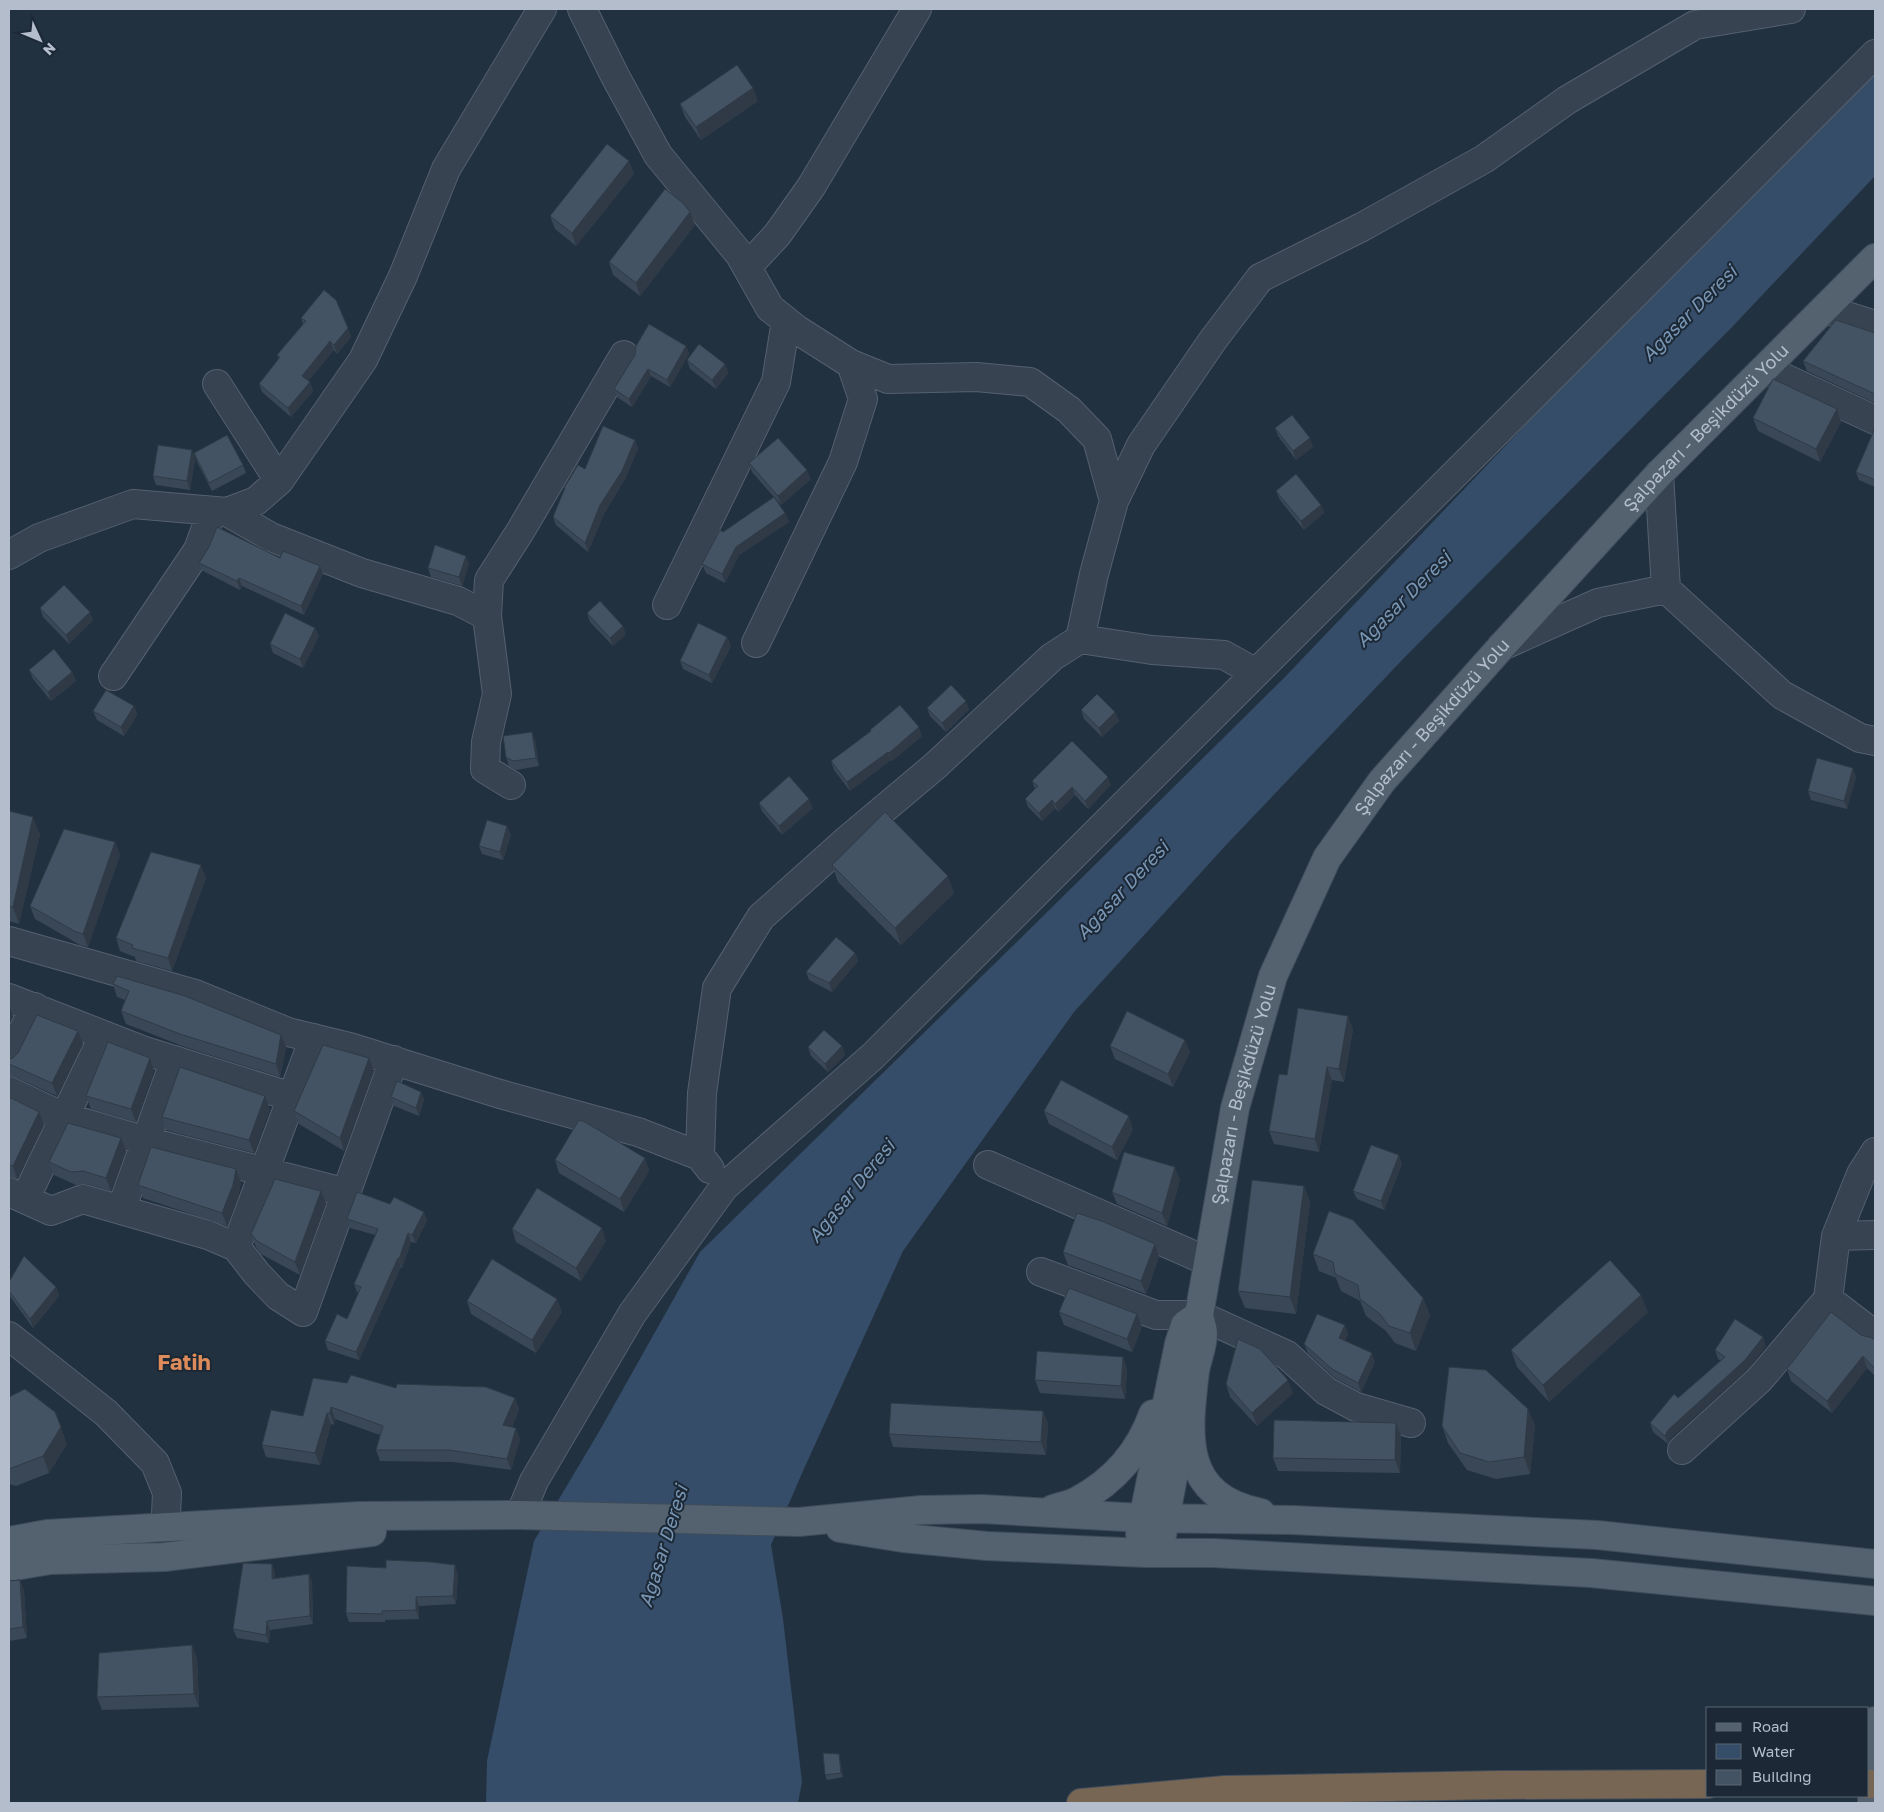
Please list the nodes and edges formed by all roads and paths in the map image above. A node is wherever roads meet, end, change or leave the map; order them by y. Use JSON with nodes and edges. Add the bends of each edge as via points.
{"nodes":[{"id":1,"x":542,"y":9,"type":"edge"},
{"id":2,"x":582,"y":9,"type":"edge"},
{"id":3,"x":917,"y":9,"type":"edge"},
{"id":4,"x":1791,"y":9,"type":"edge"},
{"id":5,"x":1875,"y":54,"type":"edge"},
{"id":6,"x":1875,"y":258,"type":"edge"},
{"id":7,"x":747,"y":267,"type":"junction"},
{"id":8,"x":1826,"y":309,"type":"junction"},
{"id":9,"x":786,"y":321,"type":"junction"},
{"id":10,"x":1875,"y":325,"type":"edge"},
{"id":11,"x":624,"y":355,"type":"dead end"},
{"id":12,"x":851,"y":364,"type":"junction"},
{"id":13,"x":1764,"y":369,"type":"junction"},
{"id":14,"x":217,"y":384,"type":"dead end"},
{"id":15,"x":1875,"y":420,"type":"edge"},
{"id":16,"x":1660,"y":474,"type":"junction"},
{"id":17,"x":279,"y":481,"type":"junction"},
{"id":18,"x":1114,"y":501,"type":"junction"},
{"id":19,"x":219,"y":512,"type":"junction"},
{"id":20,"x":9,"y":555,"type":"edge"},
{"id":21,"x":1666,"y":589,"type":"junction"},
{"id":22,"x":667,"y":605,"type":"dead end"},
{"id":23,"x":487,"y":616,"type":"junction"},
{"id":24,"x":1080,"y":640,"type":"junction"},
{"id":25,"x":756,"y":643,"type":"dead end"},
{"id":26,"x":1502,"y":646,"type":"junction"},
{"id":27,"x":1256,"y":673,"type":"junction"},
{"id":28,"x":113,"y":676,"type":"dead end"},
{"id":29,"x":1875,"y":740,"type":"edge"},
{"id":30,"x":511,"y":785,"type":"dead end"},
{"id":31,"x":9,"y":941,"type":"edge"},
{"id":32,"x":9,"y":998,"type":"edge"},
{"id":33,"x":34,"y":1007,"type":"junction"},
{"id":34,"x":104,"y":1034,"type":"junction"},
{"id":35,"x":314,"y":1038,"type":"junction"},
{"id":36,"x":9,"y":1058,"type":"edge"},
{"id":37,"x":176,"y":1060,"type":"junction"},
{"id":38,"x":394,"y":1060,"type":"junction"},
{"id":39,"x":9,"y":1091,"type":"edge"},
{"id":40,"x":292,"y":1097,"type":"junction"},
{"id":41,"x":64,"y":1117,"type":"junction"},
{"id":42,"x":146,"y":1141,"type":"junction"},
{"id":43,"x":1875,"y":1152,"type":"edge"},
{"id":44,"x":700,"y":1156,"type":"junction"},
{"id":45,"x":988,"y":1165,"type":"dead end"},
{"id":46,"x":264,"y":1173,"type":"junction"},
{"id":47,"x":724,"y":1187,"type":"junction"},
{"id":48,"x":347,"y":1193,"type":"junction"},
{"id":49,"x":17,"y":1196,"type":"edge"},
{"id":50,"x":121,"y":1210,"type":"junction"},
{"id":51,"x":1875,"y":1235,"type":"edge"},
{"id":52,"x":1836,"y":1236,"type":"junction"},
{"id":53,"x":236,"y":1247,"type":"junction"},
{"id":54,"x":1207,"y":1261,"type":"junction"},
{"id":55,"x":1041,"y":1272,"type":"dead end"},
{"id":56,"x":1828,"y":1299,"type":"junction"},
{"id":57,"x":1199,"y":1315,"type":"junction"},
{"id":58,"x":1875,"y":1335,"type":"edge"},
{"id":59,"x":9,"y":1336,"type":"edge"},
{"id":60,"x":1179,"y":1344,"type":"junction"},
{"id":61,"x":1196,"y":1370,"type":"junction"},
{"id":62,"x":1411,"y":1423,"type":"dead end"},
{"id":63,"x":1682,"y":1450,"type":"dead end"},
{"id":64,"x":1043,"y":1512,"type":"junction"},
{"id":65,"x":530,"y":1516,"type":"junction"},
{"id":66,"x":1154,"y":1518,"type":"junction"},
{"id":67,"x":1293,"y":1520,"type":"junction"},
{"id":68,"x":798,"y":1522,"type":"junction"},
{"id":69,"x":165,"y":1526,"type":"junction"},
{"id":70,"x":9,"y":1541,"type":"edge"},
{"id":71,"x":1146,"y":1552,"type":"junction"},
{"id":72,"x":164,"y":1557,"type":"junction"},
{"id":73,"x":1875,"y":1564,"type":"edge"},
{"id":74,"x":9,"y":1567,"type":"edge"},
{"id":75,"x":1875,"y":1601,"type":"edge"},
{"id":76,"x":1875,"y":1721,"type":"edge"},
{"id":77,"x":1706,"y":1784,"type":"edge"},
{"id":78,"x":1872,"y":1789,"type":"edge"},
{"id":79,"x":1081,"y":1803,"type":"edge"}],
"edges":[{"from":1,"to":17,"type":"street","via":[[446,169],[403,276],[363,360]]},
{"from":2,"to":7,"type":"street","via":[[658,155]]},
{"from":3,"to":7,"type":"street","via":[[811,187],[777,235]]},
{"from":4,"to":18,"type":"street","via":[[1695,25],[1567,100],[1484,159],[1362,227],[1260,278],[1141,445]]},
{"from":5,"to":27,"type":"street"},
{"from":6,"to":8,"type":"main road","name":"Şalpazarı - Beşikdüzü Yolu"},
{"from":7,"to":9,"type":"street","via":[[770,308]]},
{"from":8,"to":10,"type":"street"},
{"from":8,"to":13,"type":"main road","name":"Şalpazarı - Beşikdüzü Yolu"},
{"from":9,"to":12,"type":"street"},
{"from":9,"to":22,"type":"street","via":[[776,382]]},
{"from":11,"to":23,"type":"street","via":[[522,530],[489,580]]},
{"from":12,"to":18,"type":"street","via":[[888,379],[976,377],[1030,382],[1069,410],[1097,438]]},
{"from":12,"to":25,"type":"street","via":[[863,399],[843,462]]},
{"from":13,"to":15,"type":"street"},
{"from":13,"to":16,"type":"main road","name":"Şalpazarı - Beşikdüzü Yolu"},
{"from":14,"to":17,"type":"street"},
{"from":16,"to":21,"type":"street"},
{"from":16,"to":26,"type":"main road","name":"Şalpazarı - Beşikdüzü Yolu"},
{"from":17,"to":19,"type":"street","via":[[256,501]]},
{"from":18,"to":24,"type":"street"},
{"from":19,"to":20,"type":"street","via":[[133,504],[39,538]]},
{"from":19,"to":23,"type":"street","via":[[271,537],[362,573],[458,601]]},
{"from":19,"to":28,"type":"street","via":[[198,550]]},
{"from":21,"to":26,"type":"street","via":[[1598,603]]},
{"from":21,"to":29,"type":"street","via":[[1782,695],[1860,738]]},
{"from":23,"to":30,"type":"street","via":[[497,694],[486,742],[485,769]]},
{"from":24,"to":27,"type":"street","via":[[1224,656]]},
{"from":24,"to":44,"type":"street","via":[[1052,657],[935,766],[761,917],[717,988],[702,1093]]},
{"from":26,"to":54,"type":"main road","name":"Şalpazarı - Beşikdüzü Yolu","via":[[1382,781],[1327,858],[1273,976],[1235,1108]]},
{"from":27,"to":47,"type":"street","via":[[873,1056]]},
{"from":31,"to":35,"type":"street","via":[[195,994],[288,1032]]},
{"from":32,"to":33,"type":"street"},
{"from":33,"to":34,"type":"street"},
{"from":33,"to":36,"type":"street"},
{"from":34,"to":37,"type":"street"},
{"from":34,"to":41,"type":"street"},
{"from":35,"to":38,"type":"street"},
{"from":35,"to":40,"type":"street"},
{"from":37,"to":40,"type":"street"},
{"from":37,"to":42,"type":"street"},
{"from":38,"to":44,"type":"street","via":[[500,1094],[638,1132]]},
{"from":38,"to":48,"type":"street"},
{"from":39,"to":41,"type":"street"},
{"from":40,"to":46,"type":"street"},
{"from":41,"to":42,"type":"street"},
{"from":41,"to":49,"type":"street"},
{"from":42,"to":46,"type":"street"},
{"from":42,"to":50,"type":"street"},
{"from":43,"to":52,"type":"street","via":[[1861,1174]]},
{"from":44,"to":47,"type":"street"},
{"from":45,"to":54,"type":"street"},
{"from":46,"to":48,"type":"street"},
{"from":46,"to":53,"type":"street"},
{"from":47,"to":65,"type":"street","via":[[632,1314],[534,1481]]},
{"from":48,"to":53,"type":"street","via":[[303,1312],[278,1296]]},
{"from":49,"to":50,"type":"street","via":[[51,1211],[83,1199]]},
{"from":50,"to":53,"type":"street","via":[[208,1235]]},
{"from":51,"to":52,"type":"street"},
{"from":52,"to":56,"type":"street"},
{"from":54,"to":57,"type":"main road","name":"Şalpazarı - Beşikdüzü Yolu"},
{"from":55,"to":57,"type":"street","via":[[1156,1315]]},
{"from":56,"to":58,"type":"street"},
{"from":56,"to":63,"type":"street","via":[[1759,1380]]},
{"from":57,"to":60,"type":"main road","via":[[1185,1325]]},
{"from":57,"to":61,"type":"main road","name":"Şalpazarı - Beşikdüzü Yolu","via":[[1203,1333]]},
{"from":57,"to":62,"type":"street","via":[[1287,1354],[1326,1391],[1356,1408]]},
{"from":59,"to":69,"type":"street","via":[[106,1413],[156,1463],[168,1493]]},
{"from":60,"to":64,"type":"main road","via":[[1149,1426],[1122,1468],[1077,1501]]},
{"from":60,"to":66,"type":"main road"},
{"from":61,"to":66,"type":"main road","via":[[1176,1454]]},
{"from":61,"to":67,"type":"main road","via":[[1190,1432],[1192,1455],[1200,1475],[1214,1492],[1226,1500],[1248,1510]]},
{"from":64,"to":66,"type":"main road"},
{"from":64,"to":68,"type":"main road","via":[[921,1510]]},
{"from":65,"to":68,"type":"main road"},
{"from":65,"to":69,"type":"main road","via":[[360,1516]]},
{"from":65,"to":72,"type":"main road"},
{"from":66,"to":67,"type":"main road"},
{"from":66,"to":71,"type":"main road","via":[[1140,1535]]},
{"from":67,"to":73,"type":"main road","via":[[1597,1535]]},
{"from":68,"to":71,"type":"main road","via":[[904,1538],[987,1546]]},
{"from":69,"to":70,"type":"main road","via":[[47,1534]]},
{"from":69,"to":72,"type":"street"},
{"from":71,"to":75,"type":"main road","via":[[1591,1573]]},
{"from":72,"to":74,"type":"main road","via":[[50,1560]]},
{"from":76,"to":78,"type":"main road"},
{"from":77,"to":79,"type":"highway","via":[[1225,1790]]}]}
